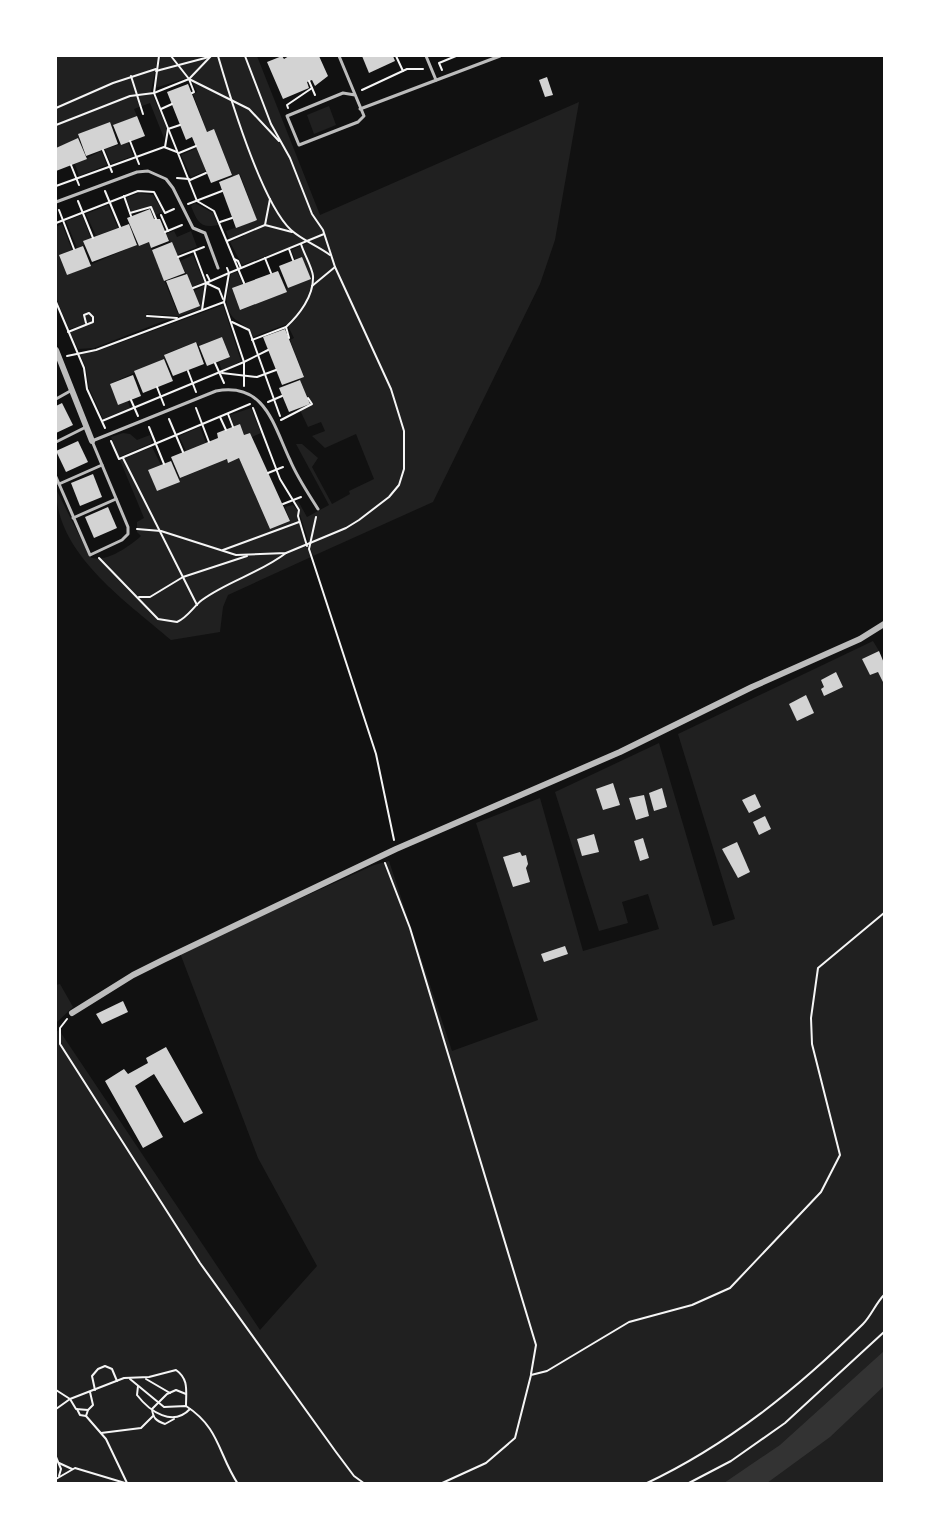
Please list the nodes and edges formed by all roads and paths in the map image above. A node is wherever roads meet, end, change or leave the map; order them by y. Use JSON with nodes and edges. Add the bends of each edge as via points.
{"nodes":[{"id":1,"x":159,"y":56,"type":"edge"},
{"id":2,"x":171,"y":56,"type":"edge"},
{"id":3,"x":210,"y":56,"type":"edge"},
{"id":4,"x":218,"y":56,"type":"edge"},
{"id":5,"x":245,"y":56,"type":"edge"},
{"id":6,"x":339,"y":56,"type":"edge"},
{"id":7,"x":396,"y":56,"type":"edge"},
{"id":8,"x":426,"y":56,"type":"edge"},
{"id":9,"x":456,"y":56,"type":"edge"},
{"id":10,"x":500,"y":56,"type":"edge"},
{"id":11,"x":176,"y":65,"type":"junction"},
{"id":12,"x":157,"y":70,"type":"junction"},
{"id":13,"x":403,"y":70,"type":"junction"},
{"id":14,"x":131,"y":76,"type":"junction"},
{"id":15,"x":189,"y":79,"type":"junction"},
{"id":16,"x":436,"y":80,"type":"junction"},
{"id":17,"x":309,"y":81,"type":"dead end"},
{"id":18,"x":429,"y":82,"type":"junction"},
{"id":19,"x":362,"y":90,"type":"dead end"},
{"id":20,"x":154,"y":93,"type":"junction"},
{"id":21,"x":192,"y":93,"type":"dead end"},
{"id":22,"x":135,"y":95,"type":"junction"},
{"id":23,"x":355,"y":95,"type":"junction"},
{"id":24,"x":315,"y":96,"type":"dead end"},
{"id":25,"x":231,"y":101,"type":"junction"},
{"id":26,"x":172,"y":104,"type":"dead end"},
{"id":27,"x":56,"y":108,"type":"edge"},
{"id":28,"x":160,"y":109,"type":"junction"},
{"id":29,"x":360,"y":109,"type":"junction"},
{"id":30,"x":143,"y":114,"type":"dead end"},
{"id":31,"x":56,"y":125,"type":"edge"},
{"id":32,"x":180,"y":125,"type":"dead end"},
{"id":33,"x":168,"y":129,"type":"junction"},
{"id":34,"x":130,"y":141,"type":"dead end"},
{"id":35,"x":196,"y":146,"type":"dead end"},
{"id":36,"x":164,"y":147,"type":"junction"},
{"id":37,"x":284,"y":147,"type":"junction"},
{"id":38,"x":103,"y":150,"type":"dead end"},
{"id":39,"x":178,"y":153,"type":"junction"},
{"id":40,"x":136,"y":157,"type":"junction"},
{"id":41,"x":71,"y":165,"type":"dead end"},
{"id":42,"x":110,"y":166,"type":"junction"},
{"id":43,"x":206,"y":173,"type":"dead end"},
{"id":44,"x":76,"y":179,"type":"junction"},
{"id":45,"x":189,"y":180,"type":"junction"},
{"id":46,"x":168,"y":181,"type":"junction"},
{"id":47,"x":56,"y":186,"type":"edge"},
{"id":48,"x":222,"y":191,"type":"dead end"},
{"id":49,"x":76,"y":195,"type":"junction"},
{"id":50,"x":124,"y":196,"type":"junction"},
{"id":51,"x":270,"y":198,"type":"junction"},
{"id":52,"x":197,"y":201,"type":"junction"},
{"id":53,"x":56,"y":202,"type":"edge"},
{"id":54,"x":110,"y":202,"type":"junction"},
{"id":55,"x":190,"y":203,"type":"dead end"},
{"id":56,"x":183,"y":206,"type":"junction"},
{"id":57,"x":83,"y":212,"type":"junction"},
{"id":58,"x":163,"y":214,"type":"junction"},
{"id":59,"x":232,"y":218,"type":"dead end"},
{"id":60,"x":63,"y":220,"type":"junction"},
{"id":61,"x":56,"y":223,"type":"edge"},
{"id":62,"x":189,"y":223,"type":"junction"},
{"id":63,"x":220,"y":224,"type":"junction"},
{"id":64,"x":265,"y":225,"type":"junction"},
{"id":65,"x":120,"y":227,"type":"dead end"},
{"id":66,"x":215,"y":227,"type":"dead end"},
{"id":67,"x":293,"y":232,"type":"junction"},
{"id":68,"x":324,"y":234,"type":"junction"},
{"id":69,"x":93,"y":238,"type":"dead end"},
{"id":70,"x":227,"y":241,"type":"junction"},
{"id":71,"x":309,"y":241,"type":"junction"},
{"id":72,"x":301,"y":244,"type":"junction"},
{"id":73,"x":210,"y":245,"type":"junction"},
{"id":74,"x":74,"y":249,"type":"dead end"},
{"id":75,"x":289,"y":249,"type":"junction"},
{"id":76,"x":194,"y":251,"type":"junction"},
{"id":77,"x":330,"y":256,"type":"junction"},
{"id":78,"x":178,"y":257,"type":"dead end"},
{"id":79,"x":265,"y":258,"type":"junction"},
{"id":80,"x":293,"y":260,"type":"dead end"},
{"id":81,"x":335,"y":267,"type":"junction"},
{"id":82,"x":218,"y":268,"type":"dead end"},
{"id":83,"x":227,"y":268,"type":"dead end"},
{"id":84,"x":240,"y":269,"type":"junction"},
{"id":85,"x":229,"y":273,"type":"junction"},
{"id":86,"x":271,"y":273,"type":"dead end"},
{"id":87,"x":207,"y":275,"type":"dead end"},
{"id":88,"x":208,"y":282,"type":"junction"},
{"id":89,"x":244,"y":284,"type":"dead end"},
{"id":90,"x":311,"y":286,"type":"junction"},
{"id":91,"x":193,"y":288,"type":"dead end"},
{"id":92,"x":223,"y":301,"type":"junction"},
{"id":93,"x":56,"y":303,"type":"edge"},
{"id":94,"x":202,"y":310,"type":"junction"},
{"id":95,"x":147,"y":316,"type":"dead end"},
{"id":96,"x":177,"y":318,"type":"junction"},
{"id":97,"x":232,"y":322,"type":"junction"},
{"id":98,"x":86,"y":323,"type":"dead end"},
{"id":99,"x":286,"y":327,"type":"junction"},
{"id":100,"x":68,"y":332,"type":"junction"},
{"id":101,"x":289,"y":338,"type":"dead end"},
{"id":102,"x":252,"y":340,"type":"junction"},
{"id":103,"x":268,"y":350,"type":"dead end"},
{"id":104,"x":77,"y":352,"type":"junction"},
{"id":105,"x":56,"y":354,"type":"edge"},
{"id":106,"x":258,"y":355,"type":"junction"},
{"id":107,"x":244,"y":362,"type":"junction"},
{"id":108,"x":215,"y":363,"type":"dead end"},
{"id":109,"x":276,"y":370,"type":"dead end"},
{"id":110,"x":188,"y":371,"type":"dead end"},
{"id":111,"x":221,"y":373,"type":"junction"},
{"id":112,"x":245,"y":375,"type":"junction"},
{"id":113,"x":265,"y":375,"type":"junction"},
{"id":114,"x":244,"y":384,"type":"dead end"},
{"id":115,"x":224,"y":385,"type":"dead end"},
{"id":116,"x":194,"y":386,"type":"junction"},
{"id":117,"x":157,"y":387,"type":"dead end"},
{"id":118,"x":72,"y":390,"type":"junction"},
{"id":119,"x":254,"y":396,"type":"junction"},
{"id":120,"x":282,"y":396,"type":"dead end"},
{"id":121,"x":161,"y":398,"type":"junction"},
{"id":122,"x":308,"y":398,"type":"dead end"},
{"id":123,"x":56,"y":399,"type":"edge"},
{"id":124,"x":274,"y":399,"type":"junction"},
{"id":125,"x":131,"y":400,"type":"dead end"},
{"id":126,"x":270,"y":401,"type":"dead end"},
{"id":127,"x":251,"y":404,"type":"junction"},
{"id":128,"x":164,"y":405,"type":"dead end"},
{"id":129,"x":135,"y":408,"type":"junction"},
{"id":130,"x":166,"y":411,"type":"junction"},
{"id":131,"x":228,"y":414,"type":"junction"},
{"id":132,"x":138,"y":416,"type":"dead end"},
{"id":133,"x":200,"y":417,"type":"dead end"},
{"id":134,"x":220,"y":417,"type":"junction"},
{"id":135,"x":281,"y":420,"type":"junction"},
{"id":136,"x":102,"y":421,"type":"junction"},
{"id":137,"x":203,"y":424,"type":"junction"},
{"id":138,"x":88,"y":426,"type":"junction"},
{"id":139,"x":283,"y":426,"type":"dead end"},
{"id":140,"x":233,"y":427,"type":"dead end"},
{"id":141,"x":105,"y":428,"type":"dead end"},
{"id":142,"x":226,"y":430,"type":"dead end"},
{"id":143,"x":108,"y":434,"type":"junction"},
{"id":144,"x":176,"y":435,"type":"junction"},
{"id":145,"x":153,"y":437,"type":"dead end"},
{"id":146,"x":92,"y":441,"type":"junction"},
{"id":147,"x":56,"y":442,"type":"edge"},
{"id":148,"x":210,"y":442,"type":"dead end"},
{"id":149,"x":156,"y":444,"type":"junction"},
{"id":150,"x":183,"y":452,"type":"dead end"},
{"id":151,"x":123,"y":458,"type":"junction"},
{"id":152,"x":164,"y":464,"type":"dead end"},
{"id":153,"x":102,"y":465,"type":"junction"},
{"id":154,"x":277,"y":470,"type":"junction"},
{"id":155,"x":268,"y":473,"type":"dead end"},
{"id":156,"x":56,"y":477,"type":"edge"},
{"id":157,"x":59,"y":484,"type":"junction"},
{"id":158,"x":116,"y":499,"type":"junction"},
{"id":159,"x":292,"y":500,"type":"junction"},
{"id":160,"x":283,"y":504,"type":"dead end"},
{"id":161,"x":318,"y":509,"type":"joint"},
{"id":162,"x":73,"y":518,"type":"junction"},
{"id":163,"x":300,"y":521,"type":"junction"},
{"id":164,"x":128,"y":531,"type":"junction"},
{"id":165,"x":161,"y":531,"type":"junction"},
{"id":166,"x":308,"y":546,"type":"junction"},
{"id":167,"x":223,"y":550,"type":"junction"},
{"id":168,"x":286,"y":553,"type":"junction"},
{"id":169,"x":94,"y":554,"type":"junction"},
{"id":170,"x":252,"y":555,"type":"junction"},
{"id":171,"x":183,"y":577,"type":"junction"},
{"id":172,"x":137,"y":597,"type":"junction"},
{"id":173,"x":197,"y":605,"type":"junction"},
{"id":174,"x":885,"y":624,"type":"edge"},
{"id":175,"x":396,"y":849,"type":"junction"},
{"id":176,"x":382,"y":855,"type":"junction"},
{"id":177,"x":885,"y":913,"type":"edge"},
{"id":178,"x":72,"y":1013,"type":"joint"},
{"id":179,"x":885,"y":1295,"type":"edge"},
{"id":180,"x":885,"y":1332,"type":"edge"},
{"id":181,"x":531,"y":1375,"type":"junction"},
{"id":182,"x":144,"y":1378,"type":"junction"},
{"id":183,"x":130,"y":1379,"type":"junction"},
{"id":184,"x":117,"y":1381,"type":"junction"},
{"id":185,"x":138,"y":1386,"type":"junction"},
{"id":186,"x":56,"y":1390,"type":"edge"},
{"id":187,"x":95,"y":1390,"type":"junction"},
{"id":188,"x":90,"y":1392,"type":"junction"},
{"id":189,"x":170,"y":1393,"type":"junction"},
{"id":190,"x":186,"y":1394,"type":"junction"},
{"id":191,"x":70,"y":1399,"type":"junction"},
{"id":192,"x":157,"y":1402,"type":"junction"},
{"id":193,"x":186,"y":1406,"type":"junction"},
{"id":194,"x":76,"y":1408,"type":"junction"},
{"id":195,"x":56,"y":1409,"type":"edge"},
{"id":196,"x":152,"y":1409,"type":"junction"},
{"id":197,"x":190,"y":1409,"type":"junction"},
{"id":198,"x":88,"y":1410,"type":"junction"},
{"id":199,"x":86,"y":1416,"type":"junction"},
{"id":200,"x":153,"y":1416,"type":"junction"},
{"id":201,"x":174,"y":1419,"type":"junction"},
{"id":202,"x":101,"y":1433,"type":"junction"},
{"id":203,"x":56,"y":1457,"type":"edge"},
{"id":204,"x":59,"y":1463,"type":"junction"},
{"id":205,"x":72,"y":1469,"type":"junction"},
{"id":206,"x":59,"y":1476,"type":"junction"},
{"id":207,"x":56,"y":1479,"type":"edge"},
{"id":208,"x":127,"y":1484,"type":"edge"},
{"id":209,"x":238,"y":1484,"type":"edge"},
{"id":210,"x":365,"y":1484,"type":"edge"},
{"id":211,"x":440,"y":1484,"type":"edge"},
{"id":212,"x":645,"y":1484,"type":"edge"},
{"id":213,"x":687,"y":1484,"type":"edge"}],
"edges":[{"from":1,"to":12,"type":"path"},
{"from":2,"to":11,"type":"path"},
{"from":3,"to":11,"type":"path"},
{"from":3,"to":15,"type":"path"},
{"from":4,"to":25,"type":"path"},
{"from":5,"to":37,"type":"path"},
{"from":6,"to":23,"type":"lane"},
{"from":7,"to":13,"type":"path"},
{"from":8,"to":16,"type":"lane"},
{"from":9,"to":16,"type":"path","via":[[439,63],[442,71]]},
{"from":10,"to":16,"type":"lane"},
{"from":11,"to":12,"type":"path"},
{"from":11,"to":15,"type":"path"},
{"from":12,"to":14,"type":"path"},
{"from":12,"to":20,"type":"path"},
{"from":13,"to":18,"type":"path","via":[[423,69]]},
{"from":13,"to":19,"type":"path"},
{"from":14,"to":22,"type":"path"},
{"from":14,"to":27,"type":"path"},
{"from":15,"to":20,"type":"path"},
{"from":15,"to":21,"type":"path"},
{"from":15,"to":25,"type":"path"},
{"from":16,"to":18,"type":"lane"},
{"from":17,"to":24,"type":"path"},
{"from":18,"to":29,"type":"lane"},
{"from":20,"to":22,"type":"path"},
{"from":20,"to":28,"type":"path"},
{"from":22,"to":30,"type":"path"},
{"from":22,"to":31,"type":"path"},
{"from":23,"to":29,"type":"lane"},
{"from":23,"to":29,"type":"lane","via":[[343,93],[287,116],[299,146],[358,122],[364,116]]},
{"from":25,"to":37,"type":"path","via":[[249,109]]},
{"from":25,"to":51,"type":"path"},
{"from":26,"to":28,"type":"path"},
{"from":28,"to":33,"type":"path"},
{"from":32,"to":33,"type":"path"},
{"from":33,"to":36,"type":"path"},
{"from":33,"to":39,"type":"path"},
{"from":34,"to":40,"type":"path"},
{"from":35,"to":39,"type":"path"},
{"from":36,"to":39,"type":"path"},
{"from":36,"to":40,"type":"path"},
{"from":37,"to":68,"type":"path"},
{"from":38,"to":42,"type":"path"},
{"from":39,"to":45,"type":"path"},
{"from":40,"to":42,"type":"path"},
{"from":41,"to":44,"type":"path"},
{"from":42,"to":44,"type":"path"},
{"from":43,"to":45,"type":"path"},
{"from":44,"to":47,"type":"path"},
{"from":45,"to":46,"type":"path"},
{"from":45,"to":52,"type":"path"},
{"from":46,"to":49,"type":"lane","via":[[157,174],[141,172]]},
{"from":46,"to":56,"type":"lane"},
{"from":48,"to":52,"type":"path"},
{"from":49,"to":53,"type":"lane"},
{"from":49,"to":57,"type":"path"},
{"from":50,"to":54,"type":"path"},
{"from":50,"to":58,"type":"path","via":[[138,191],[154,192]]},
{"from":50,"to":58,"type":"path","via":[[131,215],[151,207],[155,218]]},
{"from":51,"to":64,"type":"path"},
{"from":51,"to":67,"type":"path"},
{"from":52,"to":55,"type":"path"},
{"from":52,"to":63,"type":"path","via":[[214,211]]},
{"from":53,"to":60,"type":"path"},
{"from":54,"to":57,"type":"path"},
{"from":54,"to":65,"type":"path"},
{"from":56,"to":58,"type":"path"},
{"from":56,"to":62,"type":"lane"},
{"from":57,"to":60,"type":"path"},
{"from":57,"to":69,"type":"path"},
{"from":58,"to":62,"type":"path","via":[[166,231]]},
{"from":59,"to":63,"type":"path"},
{"from":60,"to":61,"type":"path"},
{"from":60,"to":74,"type":"path"},
{"from":62,"to":73,"type":"lane","via":[[205,233]]},
{"from":63,"to":66,"type":"path"},
{"from":63,"to":70,"type":"path"},
{"from":64,"to":67,"type":"path"},
{"from":64,"to":70,"type":"path"},
{"from":67,"to":71,"type":"path"},
{"from":68,"to":71,"type":"path"},
{"from":68,"to":77,"type":"path"},
{"from":70,"to":84,"type":"path"},
{"from":71,"to":72,"type":"path"},
{"from":71,"to":77,"type":"path"},
{"from":72,"to":75,"type":"path"},
{"from":72,"to":90,"type":"path","via":[[313,275]]},
{"from":73,"to":76,"type":"path"},
{"from":73,"to":82,"type":"lane"},
{"from":75,"to":79,"type":"path"},
{"from":75,"to":80,"type":"path"},
{"from":76,"to":78,"type":"path"},
{"from":76,"to":88,"type":"path"},
{"from":77,"to":81,"type":"path"},
{"from":79,"to":84,"type":"path"},
{"from":79,"to":86,"type":"path"},
{"from":81,"to":90,"type":"path"},
{"from":81,"to":166,"type":"path","via":[[372,342],[400,414],[404,469],[399,485],[389,497],[346,528]]},
{"from":83,"to":85,"type":"path"},
{"from":84,"to":85,"type":"path"},
{"from":84,"to":89,"type":"path"},
{"from":85,"to":88,"type":"path"},
{"from":85,"to":92,"type":"path"},
{"from":87,"to":88,"type":"path"},
{"from":88,"to":91,"type":"path"},
{"from":88,"to":92,"type":"path","via":[[219,290]]},
{"from":88,"to":94,"type":"path"},
{"from":90,"to":99,"type":"path","via":[[300,315]]},
{"from":92,"to":94,"type":"path"},
{"from":92,"to":97,"type":"path"},
{"from":93,"to":100,"type":"path"},
{"from":94,"to":96,"type":"path"},
{"from":95,"to":96,"type":"path"},
{"from":96,"to":104,"type":"path","via":[[96,350]]},
{"from":97,"to":102,"type":"path","via":[[249,330]]},
{"from":97,"to":107,"type":"path"},
{"from":98,"to":100,"type":"path"},
{"from":99,"to":101,"type":"path"},
{"from":99,"to":102,"type":"path"},
{"from":100,"to":104,"type":"path"},
{"from":102,"to":106,"type":"path"},
{"from":103,"to":106,"type":"path"},
{"from":104,"to":136,"type":"path","via":[[87,389]]},
{"from":105,"to":118,"type":"street"},
{"from":106,"to":107,"type":"path"},
{"from":106,"to":113,"type":"path"},
{"from":107,"to":111,"type":"path"},
{"from":107,"to":112,"type":"path"},
{"from":108,"to":111,"type":"path"},
{"from":109,"to":113,"type":"path"},
{"from":110,"to":116,"type":"path"},
{"from":111,"to":112,"type":"path"},
{"from":111,"to":115,"type":"path"},
{"from":111,"to":116,"type":"path"},
{"from":112,"to":113,"type":"path"},
{"from":112,"to":114,"type":"path"},
{"from":113,"to":124,"type":"path"},
{"from":116,"to":121,"type":"path"},
{"from":117,"to":121,"type":"path"},
{"from":118,"to":123,"type":"lane"},
{"from":118,"to":138,"type":"street"},
{"from":119,"to":127,"type":"path"},
{"from":119,"to":130,"type":"lane","via":[[229,388]]},
{"from":119,"to":161,"type":"lane","via":[[267,411]]},
{"from":120,"to":124,"type":"path"},
{"from":121,"to":128,"type":"path"},
{"from":121,"to":129,"type":"path"},
{"from":122,"to":135,"type":"path","via":[[312,404]]},
{"from":124,"to":126,"type":"path"},
{"from":124,"to":135,"type":"path"},
{"from":125,"to":129,"type":"path"},
{"from":127,"to":131,"type":"path"},
{"from":127,"to":154,"type":"path"},
{"from":129,"to":132,"type":"path"},
{"from":129,"to":136,"type":"path"},
{"from":130,"to":143,"type":"lane"},
{"from":130,"to":144,"type":"path"},
{"from":131,"to":134,"type":"path"},
{"from":131,"to":140,"type":"path"},
{"from":133,"to":137,"type":"path"},
{"from":134,"to":137,"type":"path"},
{"from":134,"to":142,"type":"path"},
{"from":135,"to":139,"type":"path"},
{"from":136,"to":141,"type":"path"},
{"from":137,"to":144,"type":"path"},
{"from":137,"to":148,"type":"path"},
{"from":138,"to":146,"type":"street"},
{"from":138,"to":147,"type":"lane"},
{"from":143,"to":146,"type":"lane"},
{"from":143,"to":151,"type":"path","via":[[119,459]]},
{"from":144,"to":149,"type":"path"},
{"from":144,"to":150,"type":"path"},
{"from":145,"to":149,"type":"path"},
{"from":146,"to":153,"type":"lane"},
{"from":149,"to":151,"type":"path"},
{"from":149,"to":152,"type":"path"},
{"from":151,"to":165,"type":"path"},
{"from":153,"to":157,"type":"lane"},
{"from":153,"to":158,"type":"lane"},
{"from":154,"to":155,"type":"path"},
{"from":154,"to":159,"type":"path"},
{"from":156,"to":157,"type":"lane"},
{"from":157,"to":162,"type":"lane"},
{"from":158,"to":162,"type":"lane"},
{"from":158,"to":164,"type":"lane"},
{"from":159,"to":160,"type":"path"},
{"from":159,"to":163,"type":"path"},
{"from":161,"to":166,"type":"path"},
{"from":162,"to":169,"type":"lane","via":[[90,555]]},
{"from":163,"to":166,"type":"path"},
{"from":163,"to":167,"type":"path"},
{"from":164,"to":165,"type":"path"},
{"from":164,"to":169,"type":"lane","via":[[122,540]]},
{"from":165,"to":167,"type":"path"},
{"from":165,"to":171,"type":"path"},
{"from":166,"to":168,"type":"path"},
{"from":166,"to":175,"type":"path","via":[[376,754]]},
{"from":167,"to":170,"type":"path"},
{"from":168,"to":170,"type":"path"},
{"from":168,"to":173,"type":"path"},
{"from":169,"to":172,"type":"path"},
{"from":170,"to":171,"type":"path"},
{"from":171,"to":172,"type":"path","via":[[150,597]]},
{"from":171,"to":173,"type":"path"},
{"from":172,"to":173,"type":"path","via":[[158,619],[169,622],[183,619]]},
{"from":174,"to":175,"type":"street","via":[[620,752]]},
{"from":175,"to":176,"type":"street"},
{"from":176,"to":178,"type":"street","via":[[132,975]]},
{"from":176,"to":181,"type":"path","via":[[410,928],[536,1345]]},
{"from":177,"to":181,"type":"path","via":[[818,968],[811,1018],[812,1044],[840,1155],[822,1192],[730,1288],[692,1305],[629,1322],[547,1371]]},
{"from":178,"to":210,"type":"path","via":[[60,1028],[60,1044],[200,1263],[342,1460]]},
{"from":179,"to":212,"type":"path","via":[[865,1322],[791,1391],[737,1433]]},
{"from":180,"to":213,"type":"path","via":[[785,1424],[731,1461]]},
{"from":181,"to":211,"type":"path","via":[[515,1438],[486,1463]]},
{"from":182,"to":183,"type":"path"},
{"from":182,"to":189,"type":"path"},
{"from":182,"to":190,"type":"path","via":[[176,1370],[183,1375]]},
{"from":183,"to":184,"type":"path"},
{"from":183,"to":185,"type":"path"},
{"from":184,"to":187,"type":"path"},
{"from":184,"to":187,"type":"path","via":[[112,1369],[105,1366],[92,1376]]},
{"from":185,"to":192,"type":"path"},
{"from":185,"to":196,"type":"path","via":[[137,1395]]},
{"from":186,"to":191,"type":"path"},
{"from":187,"to":188,"type":"path"},
{"from":188,"to":191,"type":"path"},
{"from":188,"to":198,"type":"path","via":[[93,1405]]},
{"from":189,"to":190,"type":"path","via":[[176,1390]]},
{"from":189,"to":192,"type":"path"},
{"from":190,"to":193,"type":"path"},
{"from":191,"to":194,"type":"path"},
{"from":191,"to":195,"type":"path"},
{"from":192,"to":193,"type":"path","via":[[164,1407]]},
{"from":192,"to":196,"type":"path"},
{"from":193,"to":197,"type":"path"},
{"from":194,"to":198,"type":"path"},
{"from":194,"to":199,"type":"path"},
{"from":196,"to":200,"type":"path"},
{"from":196,"to":201,"type":"path"},
{"from":197,"to":201,"type":"path"},
{"from":197,"to":209,"type":"path","via":[[214,1436]]},
{"from":198,"to":199,"type":"path"},
{"from":199,"to":202,"type":"path"},
{"from":200,"to":201,"type":"path","via":[[165,1424]]},
{"from":200,"to":202,"type":"path","via":[[141,1428]]},
{"from":202,"to":208,"type":"path"},
{"from":203,"to":204,"type":"path"},
{"from":204,"to":205,"type":"path"},
{"from":204,"to":206,"type":"path"},
{"from":205,"to":206,"type":"path"},
{"from":205,"to":208,"type":"path"},
{"from":206,"to":207,"type":"path"}]}
